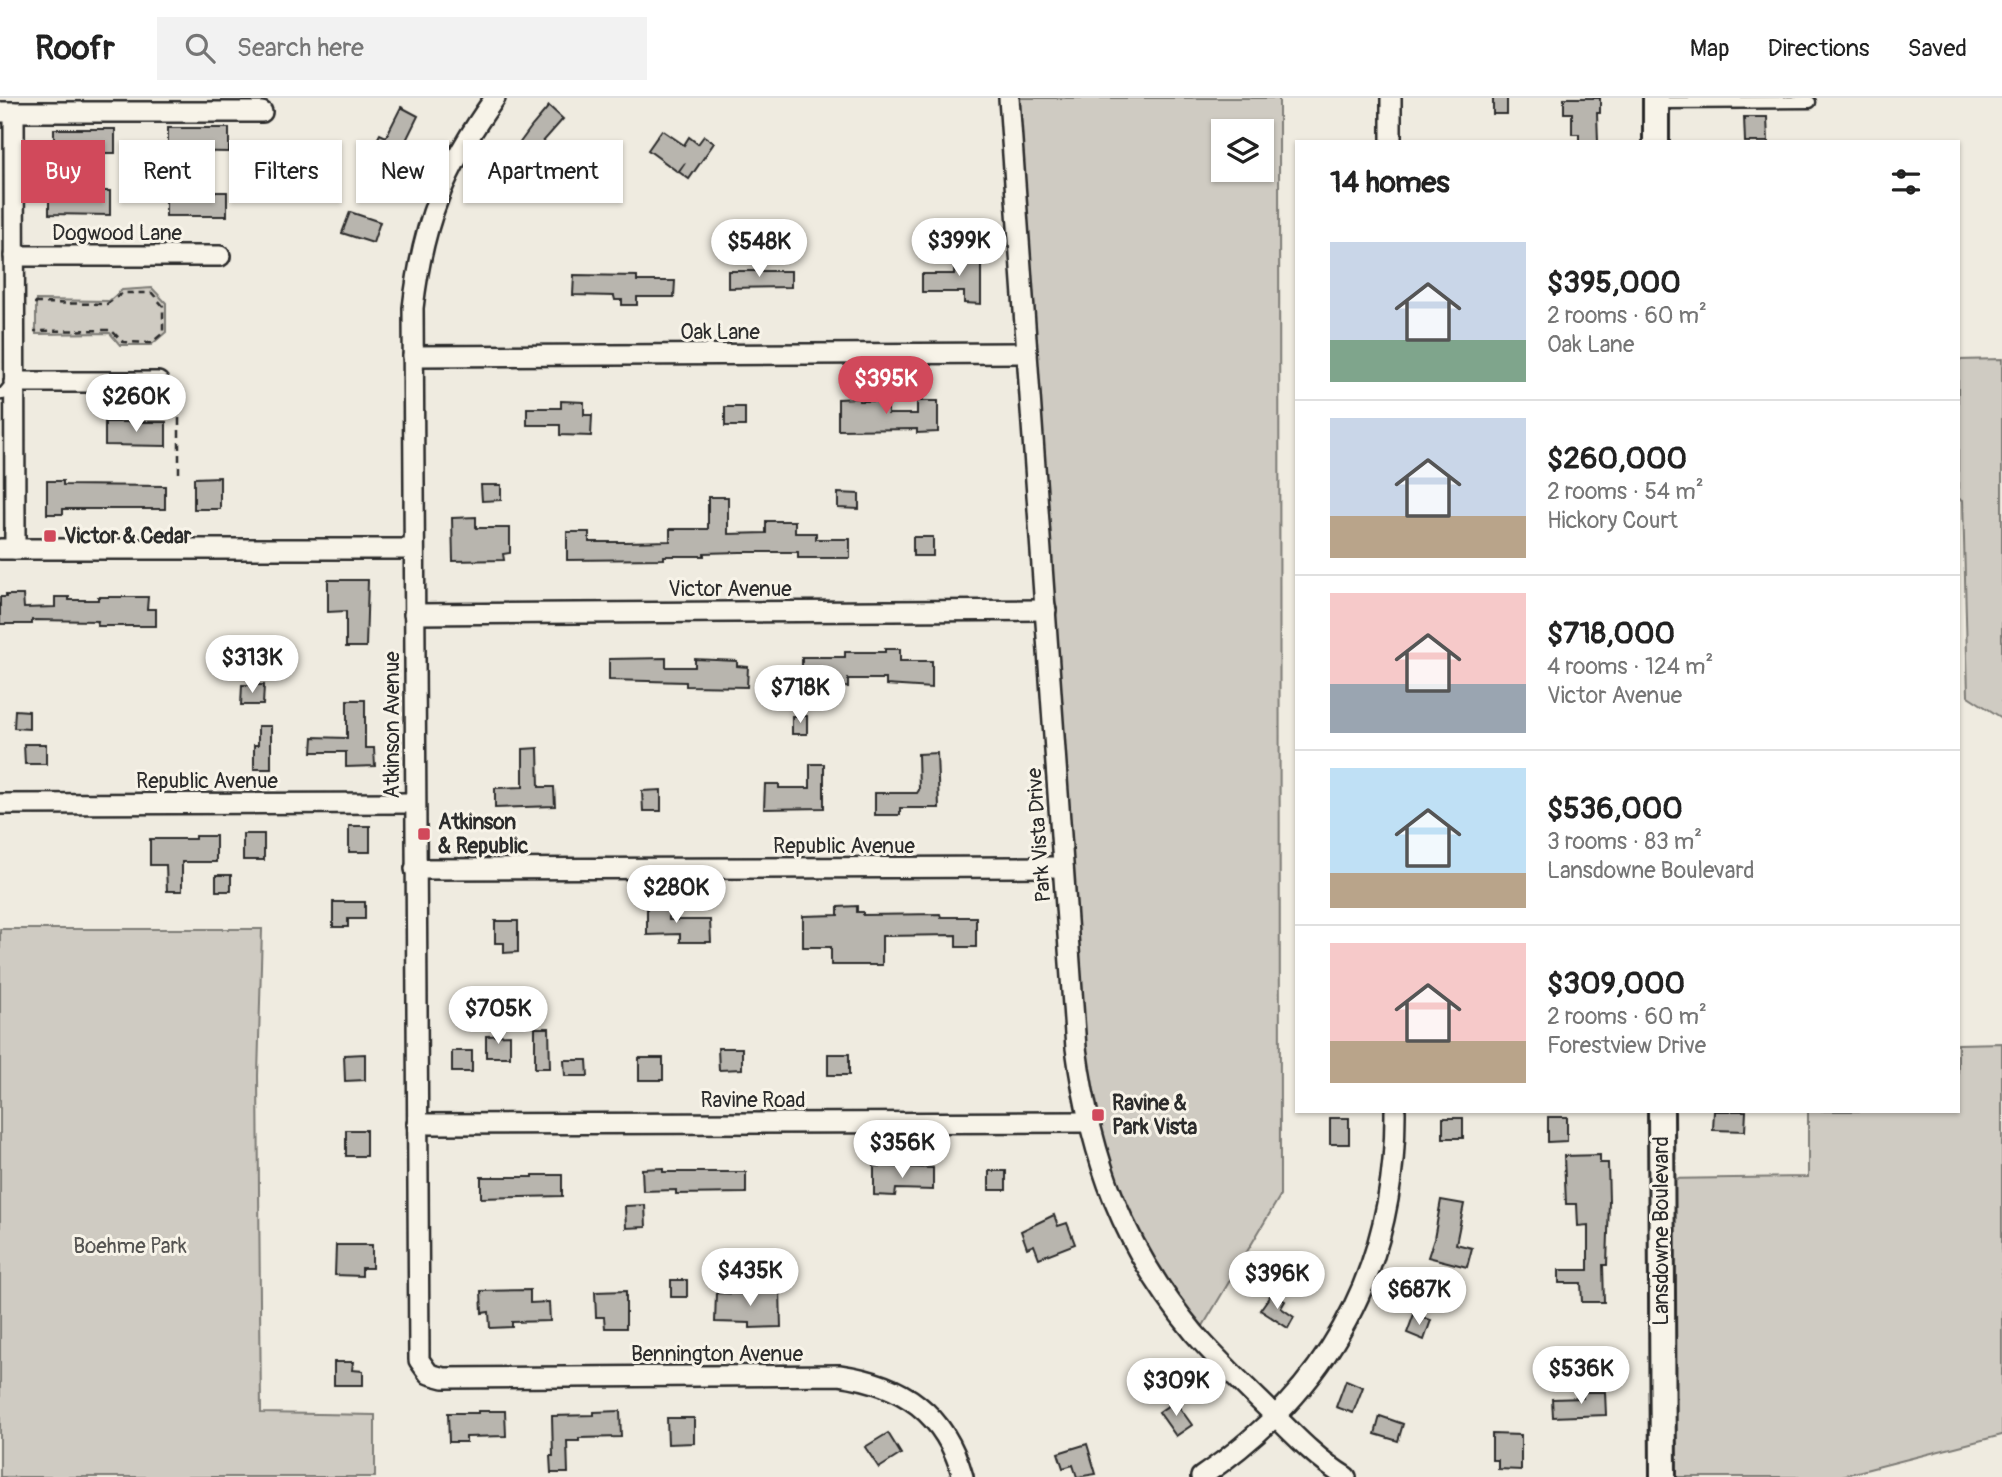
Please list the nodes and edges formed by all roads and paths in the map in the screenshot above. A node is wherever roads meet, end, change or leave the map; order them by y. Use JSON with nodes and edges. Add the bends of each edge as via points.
{"nodes":[{"id":1,"x":495,"y":98,"type":"edge"},
{"id":2,"x":1009,"y":98,"type":"edge"},
{"id":3,"x":1391,"y":98,"type":"edge"},
{"id":4,"x":1656,"y":101,"type":"edge"},
{"id":5,"x":1810,"y":102,"type":"dead end"},
{"id":6,"x":7,"y":112,"type":"edge"},
{"id":7,"x":262,"y":112,"type":"dead end"},
{"id":8,"x":1391,"y":140,"type":"edge"},
{"id":9,"x":1656,"y":140,"type":"edge"},
{"id":10,"x":220,"y":256,"type":"dead end"},
{"id":11,"x":9,"y":260,"type":"edge"},
{"id":12,"x":33,"y":303,"type":"dead end"},
{"id":13,"x":33,"y":331,"type":"dead end"},
{"id":14,"x":1027,"y":353,"type":"junction"},
{"id":15,"x":413,"y":356,"type":"junction"},
{"id":16,"x":158,"y":382,"type":"dead end"},
{"id":17,"x":7,"y":388,"type":"edge"},
{"id":18,"x":152,"y":401,"type":"dead end"},
{"id":19,"x":179,"y":474,"type":"dead end"},
{"id":20,"x":7,"y":549,"type":"edge"},
{"id":21,"x":413,"y":549,"type":"junction"},
{"id":22,"x":1046,"y":610,"type":"junction"},
{"id":23,"x":414,"y":614,"type":"junction"},
{"id":24,"x":415,"y":803,"type":"junction"},
{"id":25,"x":0,"y":804,"type":"edge"},
{"id":26,"x":1063,"y":867,"type":"junction"},
{"id":27,"x":415,"y":869,"type":"junction"},
{"id":28,"x":1395,"y":1113,"type":"edge"},
{"id":29,"x":1661,"y":1113,"type":"edge"},
{"id":30,"x":1089,"y":1122,"type":"junction"},
{"id":31,"x":417,"y":1124,"type":"junction"},
{"id":32,"x":424,"y":1370,"type":"joint"},
{"id":33,"x":1275,"y":1416,"type":"junction"},
{"id":34,"x":963,"y":1477,"type":"edge"},
{"id":35,"x":1201,"y":1477,"type":"edge"},
{"id":36,"x":1346,"y":1477,"type":"edge"},
{"id":37,"x":1662,"y":1477,"type":"edge"}],
"edges":[{"from":1,"to":15,"type":"street","name":"Atkinson Avenue","via":[[450,167],[432,215],[418,270]]},
{"from":2,"to":14,"type":"street","name":"Park Vista Drive"},
{"from":3,"to":8,"type":"street"},
{"from":4,"to":5,"type":"lane"},
{"from":4,"to":9,"type":"street"},
{"from":6,"to":7,"type":"street"},
{"from":6,"to":11,"type":"street"},
{"from":10,"to":11,"type":"street","name":"Dogwood Lane"},
{"from":11,"to":17,"type":"street"},
{"from":12,"to":13,"type":"path","via":[[107,304],[123,293],[152,293],[163,306],[163,332],[150,343],[123,342],[111,330]]},
{"from":14,"to":15,"type":"street","name":"Oak Lane"},
{"from":14,"to":22,"type":"street","name":"Park Vista Drive"},
{"from":15,"to":21,"type":"street","name":"Atkinson Avenue"},
{"from":16,"to":17,"type":"street"},
{"from":17,"to":20,"type":"street"},
{"from":18,"to":19,"type":"path","via":[[179,401]]},
{"from":20,"to":21,"type":"street"},
{"from":21,"to":23,"type":"street","name":"Atkinson Avenue"},
{"from":22,"to":23,"type":"street","name":"Victor Avenue"},
{"from":22,"to":26,"type":"street","name":"Park Vista Drive"},
{"from":23,"to":24,"type":"street","name":"Atkinson Avenue"},
{"from":24,"to":25,"type":"street","name":"Republic Avenue"},
{"from":24,"to":27,"type":"street","name":"Atkinson Avenue"},
{"from":26,"to":27,"type":"street","name":"Republic Avenue"},
{"from":26,"to":30,"type":"street","name":"Park Vista Drive","via":[[1076,1048]]},
{"from":27,"to":31,"type":"street","name":"Atkinson Avenue"},
{"from":28,"to":33,"type":"street","via":[[1392,1184],[1373,1261],[1330,1351]]},
{"from":29,"to":37,"type":"street","name":"Lansdowne Boulevard"},
{"from":30,"to":31,"type":"street","name":"Ravine Road"},
{"from":30,"to":33,"type":"street","name":"Park Vista Drive","via":[[1113,1199],[1150,1271],[1197,1336]]},
{"from":31,"to":32,"type":"street","name":"Atkinson Avenue","via":[[418,1352]]},
{"from":32,"to":34,"type":"street","name":"Bennington Avenue","via":[[444,1378],[862,1378],[900,1392],[919,1405],[941,1429]]},
{"from":33,"to":35,"type":"street","via":[[1226,1461]]},
{"from":33,"to":36,"type":"street","name":"Park Vista Drive"}]}
